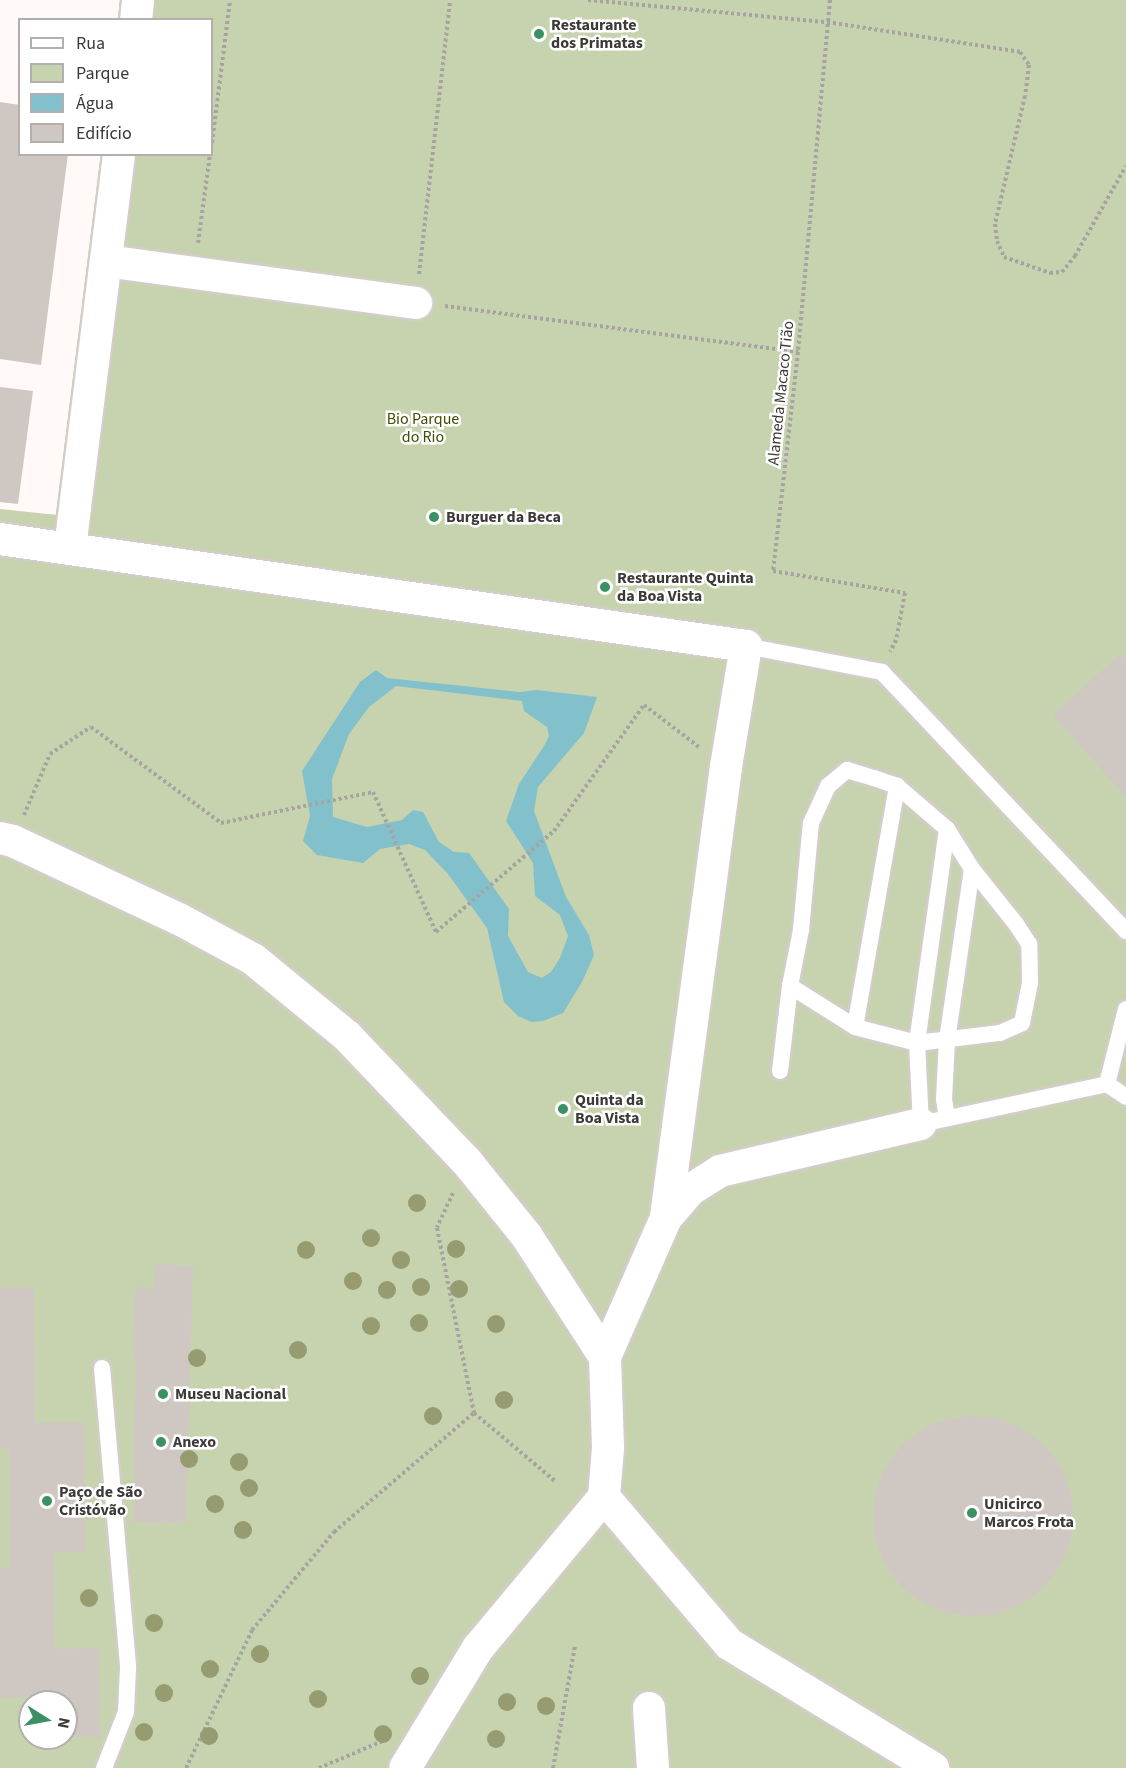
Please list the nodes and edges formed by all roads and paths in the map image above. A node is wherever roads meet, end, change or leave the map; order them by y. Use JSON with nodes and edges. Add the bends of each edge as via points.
{"nodes":[{"id":1,"x":138,"y":0,"type":"edge"},
{"id":2,"x":230,"y":0,"type":"edge"},
{"id":3,"x":450,"y":0,"type":"edge"},
{"id":4,"x":588,"y":0,"type":"edge"},
{"id":5,"x":830,"y":0,"type":"edge"},
{"id":6,"x":136,"y":18,"type":"edge"},
{"id":7,"x":827,"y":22,"type":"junction"},
{"id":8,"x":213,"y":135,"type":"edge"},
{"id":9,"x":119,"y":156,"type":"edge"},
{"id":10,"x":210,"y":156,"type":"edge"},
{"id":11,"x":1126,"y":166,"type":"edge"},
{"id":12,"x":106,"y":261,"type":"junction"},
{"id":13,"x":194,"y":274,"type":"junction"},
{"id":14,"x":416,"y":303,"type":"junction"},
{"id":15,"x":798,"y":352,"type":"junction"},
{"id":16,"x":0,"y":539,"type":"edge"},
{"id":17,"x":69,"y":548,"type":"junction"},
{"id":18,"x":746,"y":646,"type":"junction"},
{"id":19,"x":882,"y":672,"type":"junction"},
{"id":20,"x":726,"y":767,"type":"junction"},
{"id":21,"x":897,"y":786,"type":"junction"},
{"id":22,"x":947,"y":829,"type":"junction"},
{"id":23,"x":6,"y":839,"type":"edge"},
{"id":24,"x":972,"y":869,"type":"junction"},
{"id":25,"x":1126,"y":931,"type":"edge"},
{"id":26,"x":790,"y":986,"type":"junction"},
{"id":27,"x":1126,"y":1009,"type":"edge"},
{"id":28,"x":855,"y":1027,"type":"junction"},
{"id":29,"x":947,"y":1040,"type":"junction"},
{"id":30,"x":917,"y":1043,"type":"junction"},
{"id":31,"x":780,"y":1071,"type":"dead end"},
{"id":32,"x":1107,"y":1084,"type":"junction"},
{"id":33,"x":1126,"y":1097,"type":"edge"},
{"id":34,"x":934,"y":1121,"type":"junction"},
{"id":35,"x":467,"y":1162,"type":"junction"},
{"id":36,"x":666,"y":1218,"type":"junction"},
{"id":37,"x":605,"y":1357,"type":"junction"},
{"id":38,"x":102,"y":1368,"type":"dead end"},
{"id":39,"x":474,"y":1413,"type":"junction"},
{"id":40,"x":555,"y":1481,"type":"dead end"},
{"id":41,"x":604,"y":1497,"type":"junction"},
{"id":42,"x":575,"y":1646,"type":"dead end"},
{"id":43,"x":649,"y":1708,"type":"dead end"},
{"id":44,"x":390,"y":1738,"type":"dead end"},
{"id":45,"x":104,"y":1768,"type":"edge"},
{"id":46,"x":186,"y":1768,"type":"edge"},
{"id":47,"x":319,"y":1768,"type":"edge"},
{"id":48,"x":405,"y":1768,"type":"edge"},
{"id":49,"x":552,"y":1768,"type":"edge"},
{"id":50,"x":653,"y":1768,"type":"edge"},
{"id":51,"x":933,"y":1768,"type":"edge"}],
"edges":[{"from":1,"to":6,"type":"street"},
{"from":2,"to":8,"type":"path"},
{"from":3,"to":14,"type":"path"},
{"from":4,"to":7,"type":"path"},
{"from":5,"to":7,"type":"path","name":"Alameda Macaco Tião"},
{"from":7,"to":11,"type":"path","via":[[1020,52],[1029,65],[1025,96],[995,224],[1004,257],[1050,273],[1062,272],[1076,256]]},
{"from":7,"to":15,"type":"path","name":"Alameda Macaco Tião"},
{"from":9,"to":12,"type":"street"},
{"from":10,"to":13,"type":"path"},
{"from":12,"to":13,"type":"street"},
{"from":12,"to":17,"type":"street"},
{"from":13,"to":14,"type":"street"},
{"from":14,"to":15,"type":"path"},
{"from":15,"to":19,"type":"path","name":"Alameda Macaco Tião","via":[[773,571],[905,593],[896,640]]},
{"from":16,"to":17,"type":"street"},
{"from":17,"to":18,"type":"street"},
{"from":18,"to":19,"type":"lane"},
{"from":18,"to":20,"type":"street"},
{"from":19,"to":25,"type":"lane"},
{"from":20,"to":23,"type":"path","via":[[644,705],[554,831],[436,932],[374,792],[221,823],[91,727],[50,754]]},
{"from":20,"to":36,"type":"street"},
{"from":21,"to":22,"type":"lane"},
{"from":21,"to":26,"type":"lane","via":[[847,771],[828,786],[811,823],[801,930]]},
{"from":21,"to":28,"type":"lane"},
{"from":22,"to":24,"type":"lane"},
{"from":22,"to":30,"type":"lane"},
{"from":23,"to":35,"type":"street","via":[[179,919],[253,958],[347,1036]]},
{"from":24,"to":29,"type":"lane"},
{"from":24,"to":29,"type":"lane","via":[[1029,944],[1030,983],[1023,1023],[1000,1033]]},
{"from":26,"to":28,"type":"lane"},
{"from":26,"to":31,"type":"lane"},
{"from":27,"to":32,"type":"lane"},
{"from":28,"to":30,"type":"lane"},
{"from":29,"to":30,"type":"lane"},
{"from":29,"to":34,"type":"lane","via":[[945,1099]]},
{"from":30,"to":34,"type":"lane"},
{"from":32,"to":33,"type":"lane"},
{"from":32,"to":34,"type":"lane"},
{"from":34,"to":36,"type":"street","via":[[720,1171],[690,1190]]},
{"from":35,"to":37,"type":"street","via":[[526,1235]]},
{"from":35,"to":39,"type":"path","via":[[437,1228]]},
{"from":36,"to":37,"type":"street"},
{"from":37,"to":41,"type":"street","via":[[608,1448]]},
{"from":38,"to":45,"type":"lane","via":[[128,1668],[126,1712]]},
{"from":39,"to":40,"type":"path"},
{"from":39,"to":46,"type":"path","via":[[334,1532],[252,1630]]},
{"from":41,"to":48,"type":"street","via":[[478,1647]]},
{"from":41,"to":51,"type":"street","via":[[729,1644]]},
{"from":42,"to":49,"type":"path"},
{"from":43,"to":50,"type":"street"},
{"from":44,"to":47,"type":"path"}]}
